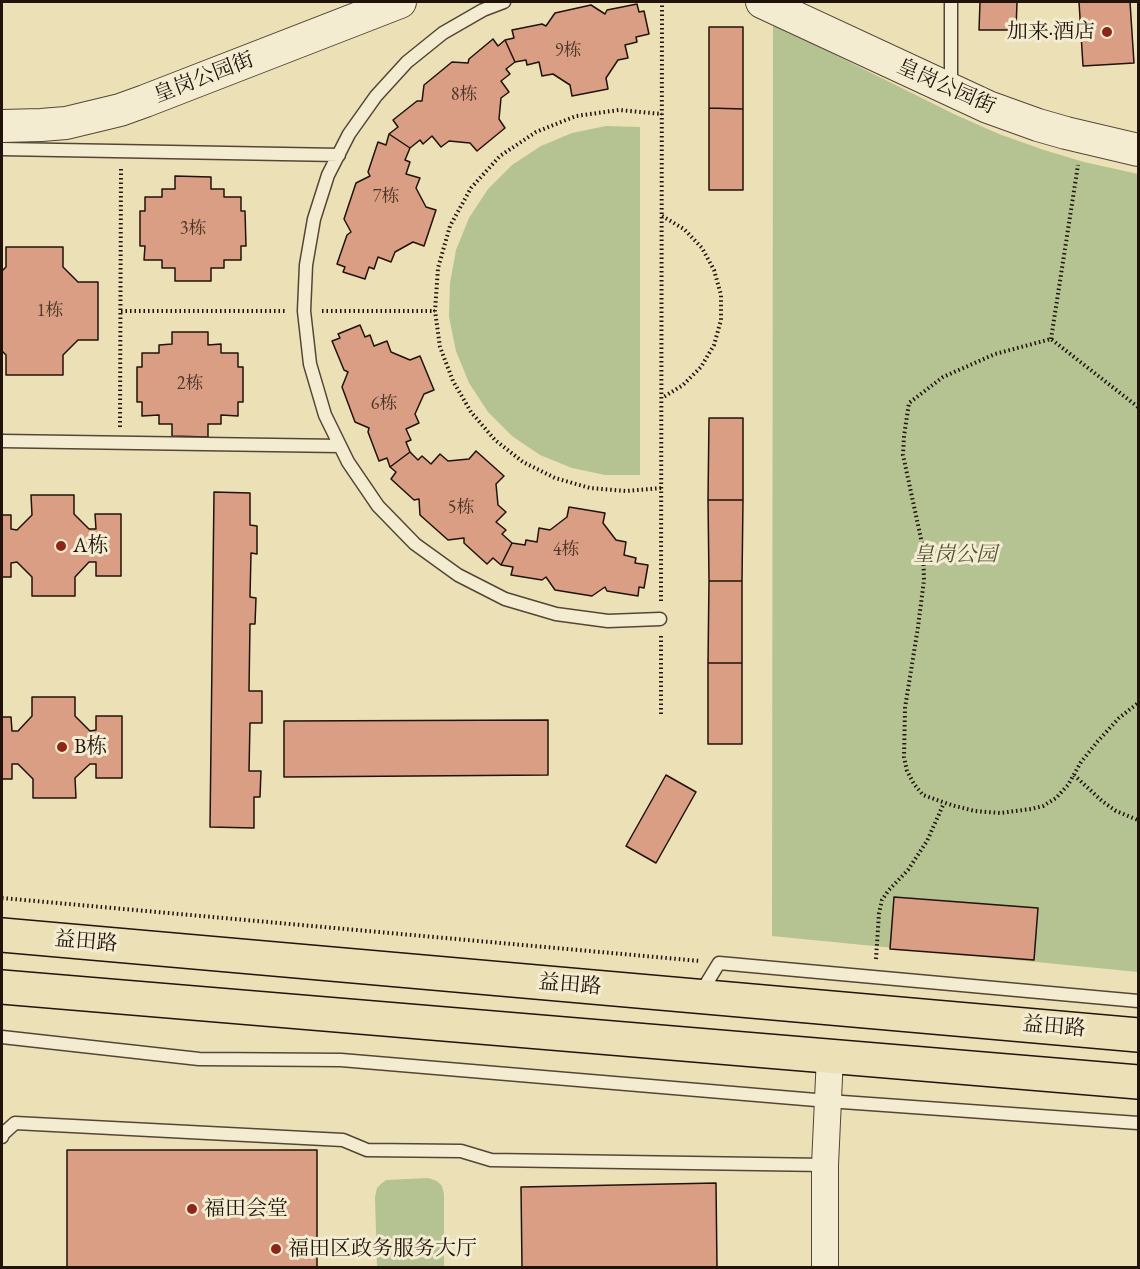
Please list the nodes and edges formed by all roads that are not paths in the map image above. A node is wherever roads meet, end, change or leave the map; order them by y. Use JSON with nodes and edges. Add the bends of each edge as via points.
{"nodes":[{"id":1,"x":400,"y":2,"type":"edge"},
{"id":2,"x":504,"y":2,"type":"edge"},
{"id":3,"x":762,"y":2,"type":"edge"},
{"id":4,"x":951,"y":2,"type":"edge"},
{"id":5,"x":951,"y":91,"type":"junction"},
{"id":6,"x":2,"y":126,"type":"edge"},
{"id":7,"x":2,"y":149,"type":"edge"},
{"id":8,"x":1138,"y":150,"type":"edge"},
{"id":9,"x":339,"y":154,"type":"junction"},
{"id":10,"x":2,"y":441,"type":"edge"},
{"id":11,"x":340,"y":446,"type":"junction"},
{"id":12,"x":660,"y":619,"type":"road end"},
{"id":13,"x":2,"y":928,"type":"edge"},
{"id":14,"x":2,"y":935,"type":"edge"},
{"id":15,"x":36,"y":938,"type":"junction"},
{"id":16,"x":9,"y":990,"type":"edge"},
{"id":17,"x":698,"y":996,"type":"junction"},
{"id":18,"x":1138,"y":1000,"type":"edge"},
{"id":19,"x":1138,"y":1035,"type":"edge"},
{"id":20,"x":2,"y":1037,"type":"edge"},
{"id":21,"x":830,"y":1056,"type":"junction"},
{"id":22,"x":1138,"y":1082,"type":"edge"},
{"id":23,"x":828,"y":1101,"type":"junction"},
{"id":24,"x":1138,"y":1123,"type":"edge"},
{"id":25,"x":2,"y":1137,"type":"edge"},
{"id":26,"x":825,"y":1165,"type":"junction"},
{"id":27,"x":825,"y":1268,"type":"edge"}],
"edges":[{"from":1,"to":6,"type":"street","name":"皇岗公园街","via":[[120,110],[66,123]]},
{"from":2,"to":9,"type":"lane","via":[[443,33],[407,62],[376,96]]},
{"from":3,"to":5,"type":"street","name":"皇岗公园街"},
{"from":4,"to":5,"type":"lane"},
{"from":5,"to":8,"type":"street","name":"皇岗公园街","via":[[1014,117]]},
{"from":7,"to":9,"type":"lane"},
{"from":9,"to":11,"type":"lane","via":[[314,219],[304,311],[310,364],[325,415]]},
{"from":10,"to":11,"type":"lane"},
{"from":11,"to":12,"type":"lane","via":[[378,506],[415,544],[458,575],[505,599],[556,614],[608,621]]},
{"from":13,"to":15,"type":"main road"},
{"from":14,"to":15,"type":"main road","name":"益田路"},
{"from":15,"to":17,"type":"main road","name":"益田路"},
{"from":16,"to":21,"type":"main road"},
{"from":17,"to":18,"type":"lane","via":[[719,963]]},
{"from":17,"to":19,"type":"main road","name":"益田路"},
{"from":20,"to":23,"type":"lane","via":[[199,1059],[341,1060]]},
{"from":21,"to":22,"type":"main road"},
{"from":21,"to":23,"type":"street"},
{"from":23,"to":24,"type":"lane"},
{"from":23,"to":26,"type":"street"},
{"from":25,"to":26,"type":"lane","via":[[15,1123],[343,1140],[367,1150],[461,1151],[491,1161]]},
{"from":26,"to":27,"type":"street"}]}
